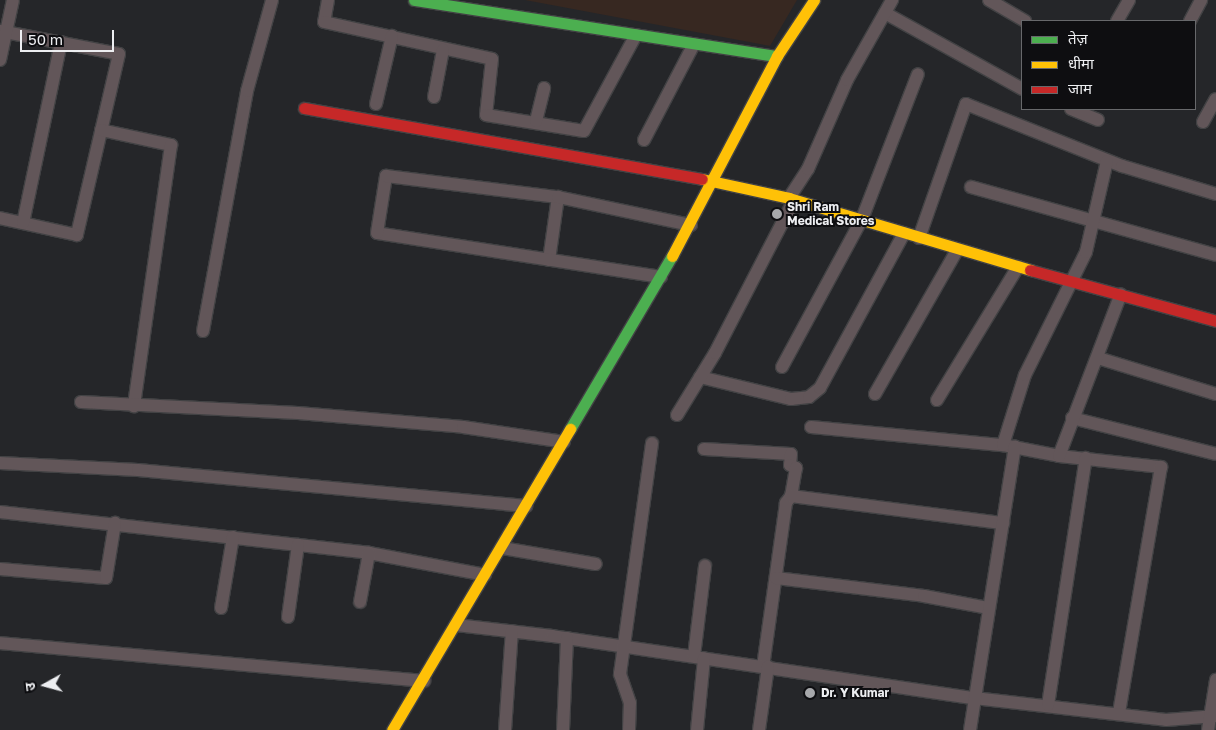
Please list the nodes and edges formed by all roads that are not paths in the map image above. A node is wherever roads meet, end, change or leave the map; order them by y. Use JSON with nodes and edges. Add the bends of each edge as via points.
{"nodes":[{"id":1,"x":14,"y":0,"type":"edge"},
{"id":2,"x":272,"y":0,"type":"edge"},
{"id":3,"x":328,"y":0,"type":"edge"},
{"id":4,"x":414,"y":0,"type":"edge"},
{"id":5,"x":814,"y":0,"type":"edge"},
{"id":6,"x":892,"y":0,"type":"edge"},
{"id":7,"x":989,"y":0,"type":"edge"},
{"id":8,"x":1127,"y":0,"type":"edge"},
{"id":9,"x":1201,"y":0,"type":"edge"},
{"id":10,"x":476,"y":5,"type":"edge"},
{"id":11,"x":885,"y":13,"type":"junction"},
{"id":12,"x":1023,"y":20,"type":"edge"},
{"id":13,"x":1117,"y":20,"type":"edge"},
{"id":14,"x":1191,"y":20,"type":"edge"},
{"id":15,"x":3,"y":32,"type":"edge"},
{"id":16,"x":636,"y":35,"type":"junction"},
{"id":17,"x":392,"y":36,"type":"junction"},
{"id":18,"x":62,"y":42,"type":"junction"},
{"id":19,"x":694,"y":44,"type":"junction"},
{"id":20,"x":444,"y":50,"type":"junction"},
{"id":21,"x":777,"y":56,"type":"junction"},
{"id":22,"x":0,"y":60,"type":"edge"},
{"id":23,"x":918,"y":74,"type":"dead end"},
{"id":24,"x":544,"y":88,"type":"dead end"},
{"id":25,"x":1021,"y":88,"type":"edge"},
{"id":26,"x":434,"y":97,"type":"dead end"},
{"id":27,"x":1216,"y":99,"type":"edge"},
{"id":28,"x":376,"y":104,"type":"dead end"},
{"id":29,"x":304,"y":108,"type":"dead end"},
{"id":30,"x":1073,"y":110,"type":"edge"},
{"id":31,"x":1098,"y":120,"type":"dead end"},
{"id":32,"x":536,"y":121,"type":"junction"},
{"id":33,"x":1204,"y":122,"type":"dead end"},
{"id":34,"x":101,"y":130,"type":"junction"},
{"id":35,"x":644,"y":140,"type":"dead end"},
{"id":36,"x":1107,"y":161,"type":"junction"},
{"id":37,"x":715,"y":181,"type":"junction"},
{"id":38,"x":971,"y":187,"type":"dead end"},
{"id":39,"x":1216,"y":194,"type":"edge"},
{"id":40,"x":558,"y":197,"type":"junction"},
{"id":41,"x":791,"y":199,"type":"junction"},
{"id":42,"x":0,"y":218,"type":"edge"},
{"id":43,"x":862,"y":219,"type":"junction"},
{"id":44,"x":1092,"y":222,"type":"junction"},
{"id":45,"x":23,"y":223,"type":"junction"},
{"id":46,"x":691,"y":225,"type":"junction"},
{"id":47,"x":904,"y":233,"type":"junction"},
{"id":48,"x":919,"y":238,"type":"junction"},
{"id":49,"x":957,"y":250,"type":"junction"},
{"id":50,"x":1216,"y":255,"type":"edge"},
{"id":51,"x":549,"y":260,"type":"junction"},
{"id":52,"x":1018,"y":267,"type":"junction"},
{"id":53,"x":660,"y":277,"type":"junction"},
{"id":54,"x":1072,"y":282,"type":"junction"},
{"id":55,"x":1121,"y":294,"type":"junction"},
{"id":56,"x":1216,"y":321,"type":"edge"},
{"id":57,"x":203,"y":331,"type":"dead end"},
{"id":58,"x":1098,"y":358,"type":"junction"},
{"id":59,"x":782,"y":367,"type":"dead end"},
{"id":60,"x":700,"y":377,"type":"junction"},
{"id":61,"x":875,"y":394,"type":"dead end"},
{"id":62,"x":1216,"y":394,"type":"edge"},
{"id":63,"x":937,"y":400,"type":"dead end"},
{"id":64,"x":81,"y":402,"type":"dead end"},
{"id":65,"x":134,"y":406,"type":"junction"},
{"id":66,"x":677,"y":415,"type":"dead end"},
{"id":67,"x":1072,"y":418,"type":"junction"},
{"id":68,"x":811,"y":427,"type":"dead end"},
{"id":69,"x":564,"y":442,"type":"junction"},
{"id":70,"x":652,"y":443,"type":"dead end"},
{"id":71,"x":1009,"y":446,"type":"junction"},
{"id":72,"x":704,"y":449,"type":"dead end"},
{"id":73,"x":1216,"y":454,"type":"edge"},
{"id":74,"x":1059,"y":456,"type":"junction"},
{"id":75,"x":1086,"y":458,"type":"junction"},
{"id":76,"x":0,"y":463,"type":"edge"},
{"id":77,"x":791,"y":496,"type":"junction"},
{"id":78,"x":526,"y":506,"type":"junction"},
{"id":79,"x":0,"y":512,"type":"edge"},
{"id":80,"x":115,"y":523,"type":"junction"},
{"id":81,"x":1003,"y":523,"type":"junction"},
{"id":82,"x":233,"y":537,"type":"junction"},
{"id":83,"x":298,"y":545,"type":"junction"},
{"id":84,"x":502,"y":548,"type":"junction"},
{"id":85,"x":369,"y":553,"type":"junction"},
{"id":86,"x":596,"y":564,"type":"dead end"},
{"id":87,"x":705,"y":566,"type":"dead end"},
{"id":88,"x":0,"y":569,"type":"edge"},
{"id":89,"x":485,"y":575,"type":"junction"},
{"id":90,"x":776,"y":578,"type":"junction"},
{"id":91,"x":360,"y":602,"type":"dead end"},
{"id":92,"x":221,"y":608,"type":"dead end"},
{"id":93,"x":990,"y":608,"type":"junction"},
{"id":94,"x":288,"y":617,"type":"dead end"},
{"id":95,"x":456,"y":625,"type":"junction"},
{"id":96,"x":512,"y":631,"type":"junction"},
{"id":97,"x":567,"y":638,"type":"junction"},
{"id":98,"x":0,"y":643,"type":"edge"},
{"id":99,"x":624,"y":646,"type":"junction"},
{"id":100,"x":699,"y":657,"type":"junction"},
{"id":101,"x":766,"y":667,"type":"junction"},
{"id":102,"x":424,"y":680,"type":"junction"},
{"id":103,"x":1216,"y":680,"type":"edge"},
{"id":104,"x":974,"y":698,"type":"junction"},
{"id":105,"x":1048,"y":705,"type":"junction"},
{"id":106,"x":1119,"y":712,"type":"junction"},
{"id":107,"x":1213,"y":716,"type":"edge"},
{"id":108,"x":392,"y":730,"type":"edge"},
{"id":109,"x":505,"y":730,"type":"edge"},
{"id":110,"x":563,"y":730,"type":"edge"},
{"id":111,"x":629,"y":730,"type":"edge"},
{"id":112,"x":697,"y":730,"type":"edge"},
{"id":113,"x":760,"y":730,"type":"edge"},
{"id":114,"x":970,"y":730,"type":"edge"},
{"id":115,"x":1208,"y":730,"type":"edge"}],
"edges":[{"from":1,"to":15,"type":"street"},
{"from":2,"to":57,"type":"street","via":[[247,91]]},
{"from":3,"to":17,"type":"street","via":[[324,22]]},
{"from":4,"to":10,"type":"street"},
{"from":5,"to":21,"type":"street"},
{"from":6,"to":11,"type":"street"},
{"from":7,"to":12,"type":"street"},
{"from":8,"to":13,"type":"street"},
{"from":9,"to":14,"type":"street"},
{"from":10,"to":16,"type":"street"},
{"from":11,"to":25,"type":"street"},
{"from":11,"to":41,"type":"street","via":[[847,80],[808,169]]},
{"from":15,"to":18,"type":"street"},
{"from":15,"to":22,"type":"street"},
{"from":16,"to":19,"type":"street"},
{"from":16,"to":32,"type":"street","via":[[584,131]]},
{"from":17,"to":20,"type":"street"},
{"from":17,"to":28,"type":"street"},
{"from":18,"to":34,"type":"street","via":[[119,54]]},
{"from":18,"to":45,"type":"street"},
{"from":19,"to":21,"type":"street"},
{"from":19,"to":35,"type":"street"},
{"from":20,"to":26,"type":"street"},
{"from":20,"to":32,"type":"street","via":[[492,59],[486,115]]},
{"from":21,"to":37,"type":"street"},
{"from":23,"to":43,"type":"street"},
{"from":24,"to":32,"type":"street"},
{"from":27,"to":33,"type":"street"},
{"from":29,"to":37,"type":"street"},
{"from":30,"to":31,"type":"street"},
{"from":34,"to":45,"type":"street","via":[[77,235]]},
{"from":34,"to":65,"type":"street","via":[[171,145]]},
{"from":36,"to":39,"type":"street"},
{"from":36,"to":44,"type":"street"},
{"from":36,"to":48,"type":"street","via":[[966,104]]},
{"from":37,"to":41,"type":"street"},
{"from":37,"to":46,"type":"street"},
{"from":38,"to":44,"type":"street"},
{"from":40,"to":46,"type":"street"},
{"from":40,"to":51,"type":"street"},
{"from":40,"to":51,"type":"street","via":[[386,176],[378,233]]},
{"from":41,"to":43,"type":"street"},
{"from":41,"to":60,"type":"street","via":[[778,235]]},
{"from":42,"to":45,"type":"street"},
{"from":43,"to":47,"type":"street"},
{"from":43,"to":59,"type":"street"},
{"from":44,"to":50,"type":"street"},
{"from":44,"to":54,"type":"street","via":[[1086,252]]},
{"from":46,"to":53,"type":"street"},
{"from":47,"to":48,"type":"street"},
{"from":47,"to":60,"type":"street","via":[[820,388],[809,398],[791,399]]},
{"from":48,"to":49,"type":"street"},
{"from":49,"to":52,"type":"street"},
{"from":49,"to":61,"type":"street"},
{"from":51,"to":53,"type":"street"},
{"from":52,"to":54,"type":"street"},
{"from":52,"to":63,"type":"street"},
{"from":53,"to":69,"type":"street"},
{"from":54,"to":55,"type":"street"},
{"from":54,"to":71,"type":"street","via":[[1025,375]]},
{"from":55,"to":56,"type":"street"},
{"from":55,"to":58,"type":"street"},
{"from":58,"to":62,"type":"street"},
{"from":58,"to":67,"type":"street"},
{"from":60,"to":66,"type":"street"},
{"from":64,"to":65,"type":"street"},
{"from":65,"to":69,"type":"street","via":[[298,413],[453,426]]},
{"from":67,"to":73,"type":"street"},
{"from":67,"to":74,"type":"street"},
{"from":68,"to":71,"type":"street"},
{"from":69,"to":78,"type":"street"},
{"from":70,"to":99,"type":"street"},
{"from":71,"to":74,"type":"street"},
{"from":71,"to":81,"type":"street"},
{"from":72,"to":77,"type":"street","via":[[791,454],[790,465],[796,468]]},
{"from":74,"to":75,"type":"street"},
{"from":75,"to":105,"type":"street"},
{"from":75,"to":106,"type":"street","via":[[1161,467]]},
{"from":76,"to":78,"type":"street","via":[[138,470]]},
{"from":77,"to":81,"type":"street"},
{"from":77,"to":90,"type":"street","via":[[786,503]]},
{"from":78,"to":84,"type":"street"},
{"from":79,"to":80,"type":"street"},
{"from":80,"to":82,"type":"street"},
{"from":80,"to":88,"type":"street","via":[[106,578]]},
{"from":81,"to":93,"type":"street"},
{"from":82,"to":83,"type":"street"},
{"from":82,"to":92,"type":"street"},
{"from":83,"to":85,"type":"street"},
{"from":83,"to":94,"type":"street"},
{"from":84,"to":86,"type":"street"},
{"from":84,"to":89,"type":"street"},
{"from":85,"to":89,"type":"street"},
{"from":85,"to":91,"type":"street"},
{"from":87,"to":100,"type":"street"},
{"from":89,"to":95,"type":"street"},
{"from":90,"to":93,"type":"street","via":[[924,596]]},
{"from":90,"to":101,"type":"street"},
{"from":93,"to":104,"type":"street"},
{"from":95,"to":96,"type":"street"},
{"from":95,"to":102,"type":"street"},
{"from":96,"to":97,"type":"street"},
{"from":96,"to":109,"type":"street"},
{"from":97,"to":99,"type":"street"},
{"from":97,"to":110,"type":"street"},
{"from":98,"to":102,"type":"street"},
{"from":99,"to":100,"type":"street"},
{"from":99,"to":111,"type":"street","via":[[620,674],[630,703]]},
{"from":100,"to":101,"type":"street"},
{"from":100,"to":112,"type":"street"},
{"from":101,"to":104,"type":"street"},
{"from":101,"to":113,"type":"street"},
{"from":102,"to":108,"type":"street"},
{"from":103,"to":107,"type":"street"},
{"from":104,"to":105,"type":"street"},
{"from":104,"to":114,"type":"street"},
{"from":105,"to":106,"type":"street"},
{"from":106,"to":107,"type":"street","via":[[1166,720]]},
{"from":107,"to":115,"type":"street"}]}
